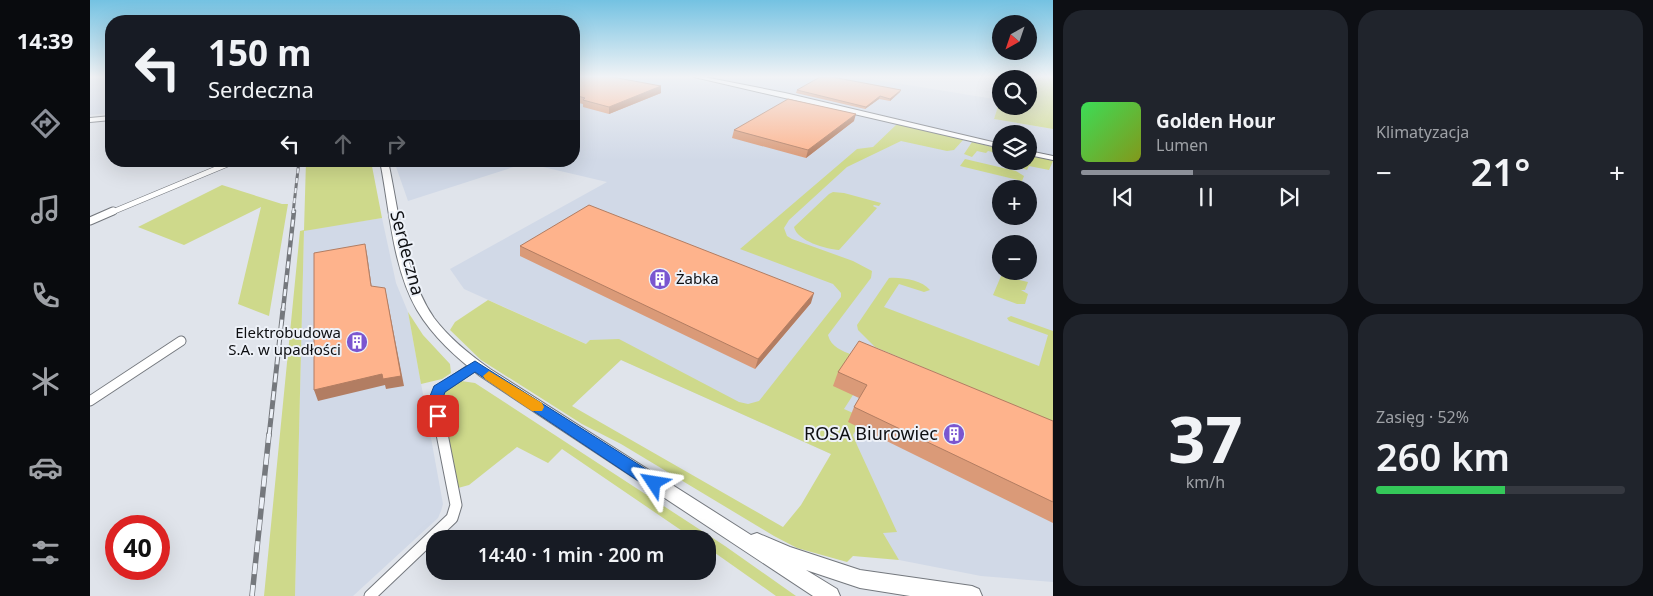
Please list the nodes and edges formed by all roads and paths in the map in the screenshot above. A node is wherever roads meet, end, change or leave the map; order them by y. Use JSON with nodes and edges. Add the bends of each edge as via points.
{"nodes":[{"id":1,"x":826,"y":105,"type":"edge"},
{"id":2,"x":105,"y":119,"type":"edge"},
{"id":3,"x":90,"y":120,"type":"edge"},
{"id":4,"x":992,"y":144,"type":"edge"},
{"id":5,"x":1037,"y":155,"type":"edge"},
{"id":6,"x":1053,"y":158,"type":"edge"},
{"id":7,"x":220,"y":167,"type":"edge"},
{"id":8,"x":385,"y":167,"type":"edge"},
{"id":9,"x":90,"y":221,"type":"edge"},
{"id":10,"x":181,"y":340,"type":"dead end"},
{"id":11,"x":475,"y":366,"type":"junction"},
{"id":12,"x":90,"y":401,"type":"edge"},
{"id":13,"x":716,"y":522,"type":"junction"},
{"id":14,"x":825,"y":592,"type":"edge"},
{"id":15,"x":370,"y":596,"type":"edge"},
{"id":16,"x":839,"y":596,"type":"edge"},
{"id":17,"x":972,"y":596,"type":"edge"}],
"edges":[{"from":1,"to":4,"type":"street"},
{"from":2,"to":3,"type":"street"},
{"from":5,"to":6,"type":"street"},
{"from":7,"to":9,"type":"street"},
{"from":8,"to":11,"type":"street","name":"Serdeczna","via":[[416,297],[443,337]]},
{"from":10,"to":12,"type":"street"},
{"from":11,"to":13,"type":"street","name":"Serdeczna"},
{"from":11,"to":15,"type":"street","via":[[439,390],[435,401],[456,505],[452,518]]},
{"from":13,"to":14,"type":"street"},
{"from":13,"to":17,"type":"street","via":[[788,555],[860,579]]},
{"from":14,"to":16,"type":"street"}]}
